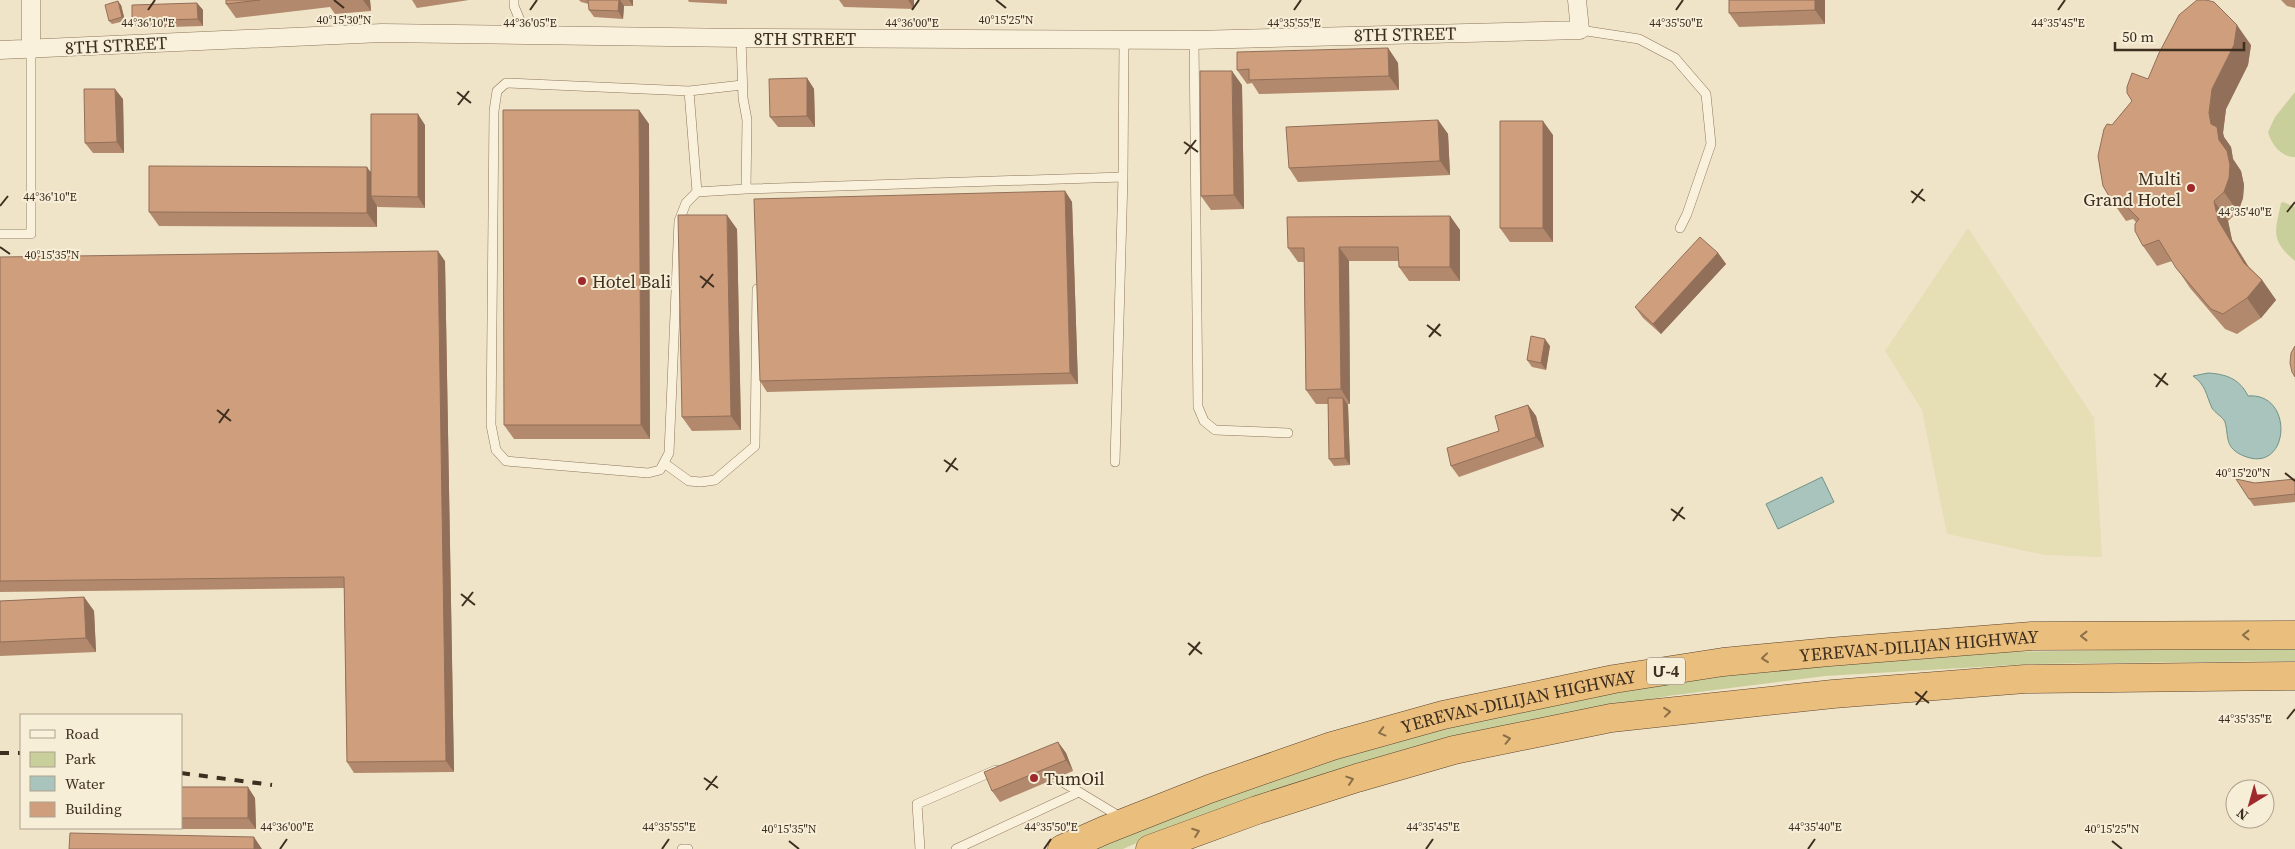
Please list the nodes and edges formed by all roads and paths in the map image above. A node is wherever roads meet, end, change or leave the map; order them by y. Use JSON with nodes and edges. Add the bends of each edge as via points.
{"nodes":[{"id":1,"x":31,"y":0,"type":"edge"},
{"id":2,"x":514,"y":0,"type":"edge"},
{"id":3,"x":1577,"y":0,"type":"edge"},
{"id":4,"x":1580,"y":30,"type":"junction"},
{"id":5,"x":526,"y":35,"type":"junction"},
{"id":6,"x":741,"y":38,"type":"junction"},
{"id":7,"x":1124,"y":39,"type":"junction"},
{"id":8,"x":1194,"y":40,"type":"junction"},
{"id":9,"x":31,"y":49,"type":"junction"},
{"id":10,"x":0,"y":50,"type":"edge"},
{"id":11,"x":742,"y":85,"type":"junction"},
{"id":12,"x":689,"y":91,"type":"junction"},
{"id":13,"x":1123,"y":177,"type":"junction"},
{"id":14,"x":758,"y":188,"type":"junction"},
{"id":15,"x":746,"y":189,"type":"junction"},
{"id":16,"x":698,"y":192,"type":"junction"},
{"id":17,"x":758,"y":198,"type":"edge"},
{"id":18,"x":1680,"y":228,"type":"dead end"},
{"id":19,"x":0,"y":234,"type":"edge"},
{"id":20,"x":757,"y":278,"type":"edge"},
{"id":21,"x":1288,"y":433,"type":"dead end"},
{"id":22,"x":1115,"y":462,"type":"dead end"},
{"id":23,"x":664,"y":463,"type":"junction"},
{"id":24,"x":2295,"y":635,"type":"edge"},
{"id":25,"x":2295,"y":676,"type":"edge"},
{"id":26,"x":1006,"y":766,"type":"edge"},
{"id":27,"x":1039,"y":768,"type":"edge"},
{"id":28,"x":1079,"y":792,"type":"junction"},
{"id":29,"x":1127,"y":821,"type":"junction"},
{"id":30,"x":682,"y":849,"type":"edge"},
{"id":31,"x":688,"y":849,"type":"edge"},
{"id":32,"x":920,"y":849,"type":"edge"},
{"id":33,"x":956,"y":849,"type":"edge"},
{"id":34,"x":1062,"y":849,"type":"edge"},
{"id":35,"x":1150,"y":849,"type":"edge"}],
"edges":[{"from":1,"to":9,"type":"street"},
{"from":2,"to":5,"type":"lane"},
{"from":3,"to":4,"type":"street"},
{"from":4,"to":8,"type":"street","name":"8TH STREET"},
{"from":4,"to":18,"type":"lane","via":[[1639,38],[1675,58],[1706,94],[1711,144]]},
{"from":5,"to":6,"type":"street","name":"8TH STREET"},
{"from":5,"to":9,"type":"street","name":"8TH STREET","via":[[382,33]]},
{"from":6,"to":7,"type":"street","name":"8TH STREET"},
{"from":6,"to":11,"type":"lane"},
{"from":7,"to":8,"type":"street","name":"8TH STREET"},
{"from":7,"to":13,"type":"lane"},
{"from":8,"to":21,"type":"lane","via":[[1198,407],[1204,421],[1215,430]]},
{"from":9,"to":10,"type":"street","name":"8TH STREET"},
{"from":9,"to":19,"type":"lane","via":[[31,234]]},
{"from":11,"to":12,"type":"lane"},
{"from":11,"to":15,"type":"lane","via":[[747,120]]},
{"from":12,"to":16,"type":"lane"},
{"from":12,"to":23,"type":"lane","via":[[506,84],[497,90],[494,111],[491,425],[496,450],[506,461],[648,473],[660,470]]},
{"from":13,"to":14,"type":"lane"},
{"from":13,"to":22,"type":"lane"},
{"from":14,"to":15,"type":"lane"},
{"from":14,"to":17,"type":"lane"},
{"from":15,"to":16,"type":"lane"},
{"from":16,"to":23,"type":"lane","via":[[686,203],[679,221],[668,453]]},
{"from":20,"to":23,"type":"lane","via":[[755,446],[715,480],[690,481]]},
{"from":24,"to":29,"type":"highway","name":"YEREVAN-DILIJAN HIGHWAY","number":"Մ-4","one_way":true,"via":[[2032,636],[1790,655],[1614,679],[1443,715],[1332,746]]},
{"from":35,"to":25,"type":"highway","name":"YEREVAN-DILIJAN HIGHWAY","number":"Մ-4","one_way":true,"via":[[1257,810],[1454,750],[1611,718],[1833,694],[2025,680]]},
{"from":26,"to":32,"type":"lane","via":[[917,804]]},
{"from":27,"to":28,"type":"lane"},
{"from":28,"to":29,"type":"lane"},
{"from":28,"to":33,"type":"lane"},
{"from":29,"to":34,"type":"highway","name":"YEREVAN-DILIJAN HIGHWAY","number":"Մ-4"},
{"from":30,"to":31,"type":"lane"}]}
